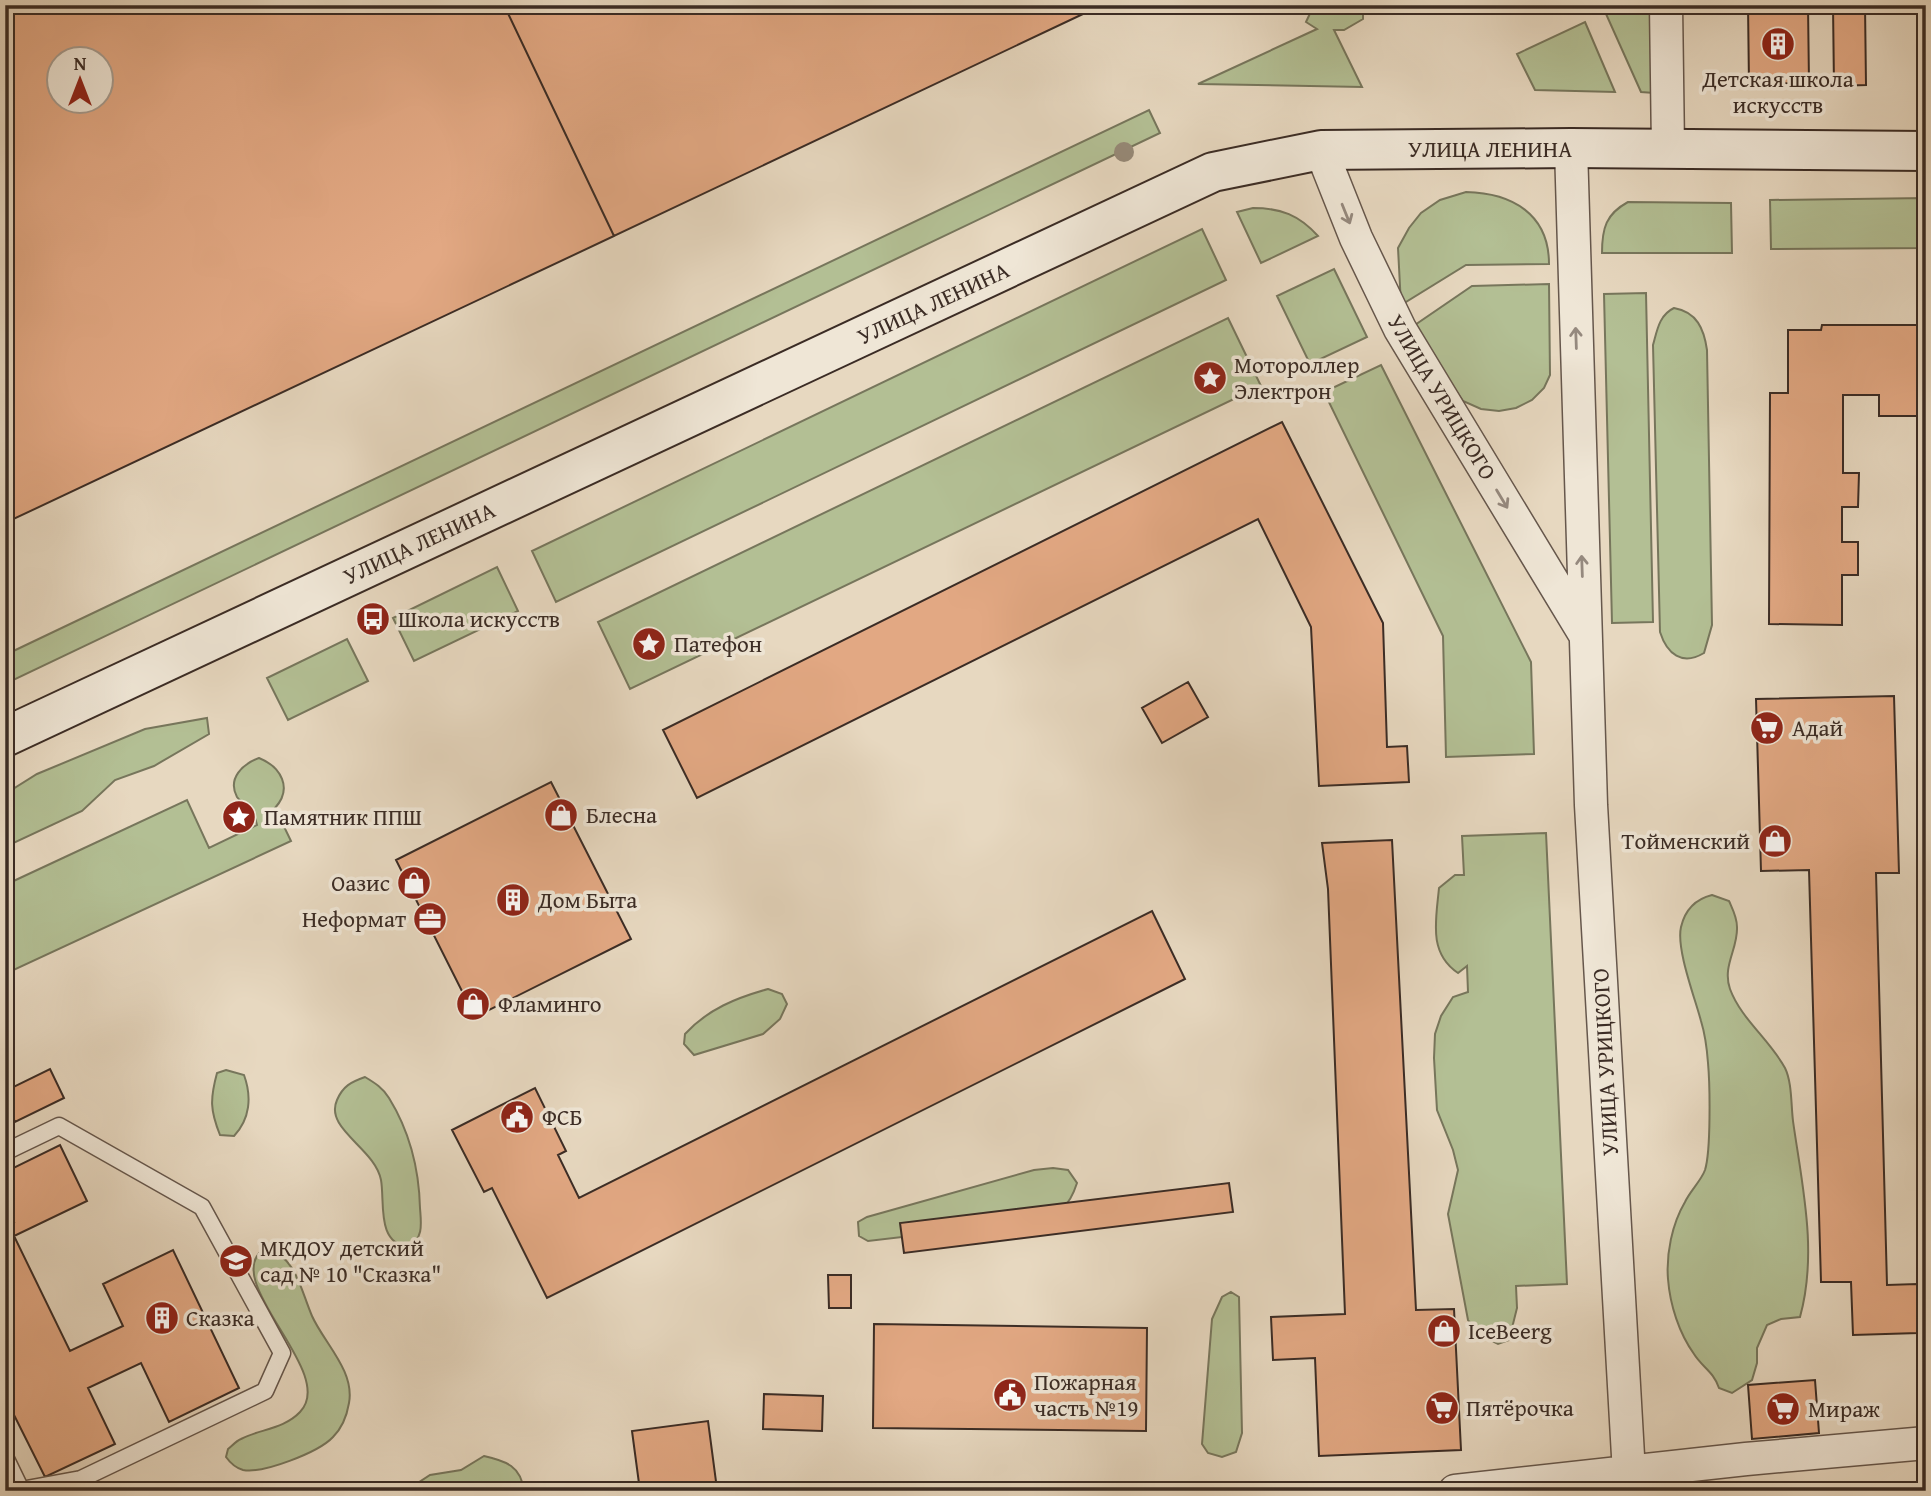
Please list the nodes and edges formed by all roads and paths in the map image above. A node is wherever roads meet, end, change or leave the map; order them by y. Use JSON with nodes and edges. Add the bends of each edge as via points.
{"nodes":[{"id":1,"x":1665,"y":5,"type":"edge"},
{"id":2,"x":1571,"y":148,"type":"junction"},
{"id":3,"x":1668,"y":149,"type":"junction"},
{"id":4,"x":1321,"y":150,"type":"junction"},
{"id":5,"x":1926,"y":151,"type":"edge"},
{"id":6,"x":1584,"y":634,"type":"junction"},
{"id":7,"x":5,"y":737,"type":"edge"},
{"id":8,"x":5,"y":1152,"type":"edge"},
{"id":9,"x":1926,"y":1443,"type":"edge"},
{"id":10,"x":5,"y":1457,"type":"edge"},
{"id":11,"x":1629,"y":1481,"type":"edge"},
{"id":12,"x":1455,"y":1491,"type":"edge"}],
"edges":[{"from":1,"to":3,"type":"street"},
{"from":2,"to":3,"type":"street","name":"УЛИЦА ЛЕНИНА"},
{"from":2,"to":4,"type":"street","name":"УЛИЦА ЛЕНИНА"},
{"from":6,"to":2,"type":"street","name":"УЛИЦА УРИЦКОГО","one_way":true},
{"from":3,"to":5,"type":"street","name":"УЛИЦА ЛЕНИНА"},
{"from":4,"to":6,"type":"street","name":"УЛИЦА УРИЦКОГО","one_way":true,"via":[[1356,238],[1400,329]]},
{"from":4,"to":7,"type":"street","name":"УЛИЦА ЛЕНИНА","via":[[1213,172]]},
{"from":6,"to":11,"type":"street","name":"УЛИЦА УРИЦКОГО"},
{"from":8,"to":10,"type":"lane","via":[[59,1126],[202,1208],[282,1353],[265,1391],[81,1479],[21,1490]]},
{"from":9,"to":11,"type":"street"},
{"from":11,"to":12,"type":"street"}]}
